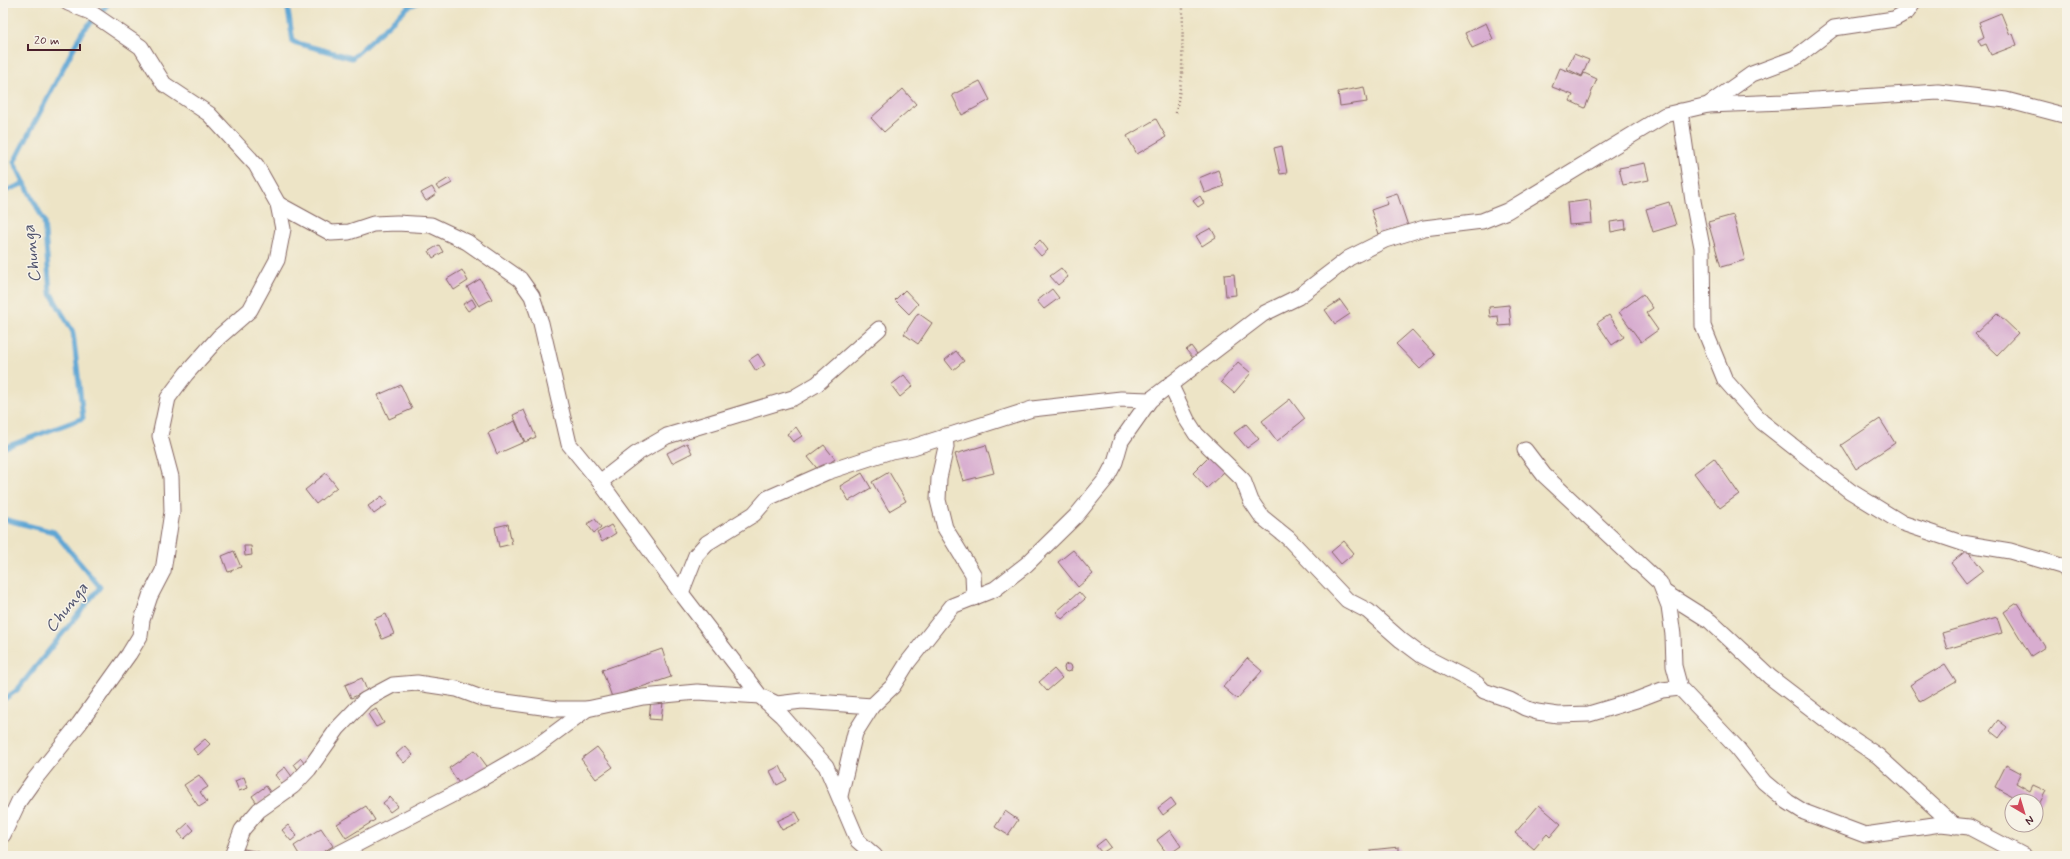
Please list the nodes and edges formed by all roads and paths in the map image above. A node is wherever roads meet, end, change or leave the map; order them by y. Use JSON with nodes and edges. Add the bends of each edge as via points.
{"nodes":[{"id":1,"x":68,"y":3,"type":"edge"},
{"id":2,"x":1183,"y":3,"type":"edge"},
{"id":3,"x":1913,"y":3,"type":"edge"},
{"id":4,"x":1708,"y":105,"type":"junction"},
{"id":5,"x":1680,"y":111,"type":"junction"},
{"id":6,"x":1176,"y":113,"type":"dead end"},
{"id":7,"x":2067,"y":116,"type":"edge"},
{"id":8,"x":278,"y":204,"type":"junction"},
{"id":9,"x":879,"y":329,"type":"dead end"},
{"id":10,"x":1170,"y":384,"type":"junction"},
{"id":11,"x":1150,"y":400,"type":"junction"},
{"id":12,"x":945,"y":436,"type":"junction"},
{"id":13,"x":1525,"y":450,"type":"dead end"},
{"id":14,"x":600,"y":482,"type":"junction"},
{"id":15,"x":2067,"y":570,"type":"edge"},
{"id":16,"x":1664,"y":592,"type":"junction"},
{"id":17,"x":681,"y":593,"type":"junction"},
{"id":18,"x":974,"y":598,"type":"junction"},
{"id":19,"x":1680,"y":688,"type":"junction"},
{"id":20,"x":760,"y":696,"type":"junction"},
{"id":21,"x":872,"y":706,"type":"junction"},
{"id":22,"x":587,"y":710,"type":"junction"},
{"id":23,"x":840,"y":796,"type":"junction"},
{"id":24,"x":1955,"y":826,"type":"junction"},
{"id":25,"x":3,"y":835,"type":"edge"},
{"id":26,"x":232,"y":856,"type":"edge"},
{"id":27,"x":334,"y":856,"type":"edge"},
{"id":28,"x":875,"y":856,"type":"edge"},
{"id":29,"x":2024,"y":856,"type":"edge"}],
"edges":[{"from":1,"to":8,"type":"street","via":[[90,12],[141,47],[164,84],[209,114],[256,165]]},
{"from":2,"to":6,"type":"path","via":[[1182,76]]},
{"from":3,"to":4,"type":"street","via":[[1907,12],[1894,19],[1834,28],[1795,58],[1752,74]]},
{"from":4,"to":5,"type":"street"},
{"from":4,"to":7,"type":"street","via":[[1938,92],[2006,100]]},
{"from":5,"to":10,"type":"street","via":[[1665,115],[1507,211],[1482,221],[1424,228],[1385,240],[1349,258],[1298,297],[1263,314]]},
{"from":5,"to":15,"type":"street","via":[[1702,247],[1703,326],[1725,380],[1762,422],[1850,491],[1902,524],[1962,543],[2010,551]]},
{"from":8,"to":14,"type":"street","via":[[330,233],[349,232],[373,224],[431,225],[467,242],[520,279],[532,296],[540,323],[568,444]]},
{"from":8,"to":25,"type":"street","via":[[283,229],[277,260],[250,310],[219,337],[168,398],[160,436],[171,477],[172,512],[163,571],[150,596],[140,636],[79,724],[19,801]]},
{"from":9,"to":14,"type":"street","via":[[817,384],[793,398],[667,436],[636,454]]},
{"from":10,"to":11,"type":"street"},
{"from":10,"to":19,"type":"street","via":[[1196,434],[1243,480],[1251,501],[1262,517],[1288,538],[1347,600],[1368,611],[1422,655],[1477,684],[1484,691],[1525,708],[1551,714],[1589,714],[1662,690]]},
{"from":11,"to":12,"type":"street","via":[[1121,399],[1032,409]]},
{"from":11,"to":18,"type":"street","via":[[1121,441],[1115,462],[1106,479],[1076,516],[1027,564],[995,589]]},
{"from":12,"to":17,"type":"street","via":[[827,472],[768,498],[754,514],[707,543],[696,555]]},
{"from":12,"to":18,"type":"street","via":[[946,447],[939,478],[938,500],[945,528],[973,574]]},
{"from":13,"to":16,"type":"street","via":[[1544,475],[1660,583]]},
{"from":14,"to":17,"type":"street"},
{"from":16,"to":19,"type":"street","via":[[1669,606],[1674,666]]},
{"from":16,"to":24,"type":"street","via":[[1710,621],[1770,677],[1878,756]]},
{"from":17,"to":20,"type":"street"},
{"from":18,"to":21,"type":"street","via":[[952,606],[908,662],[893,686]]},
{"from":19,"to":24,"type":"street","via":[[1764,782],[1804,812],[1865,835],[1941,824]]},
{"from":20,"to":21,"type":"street","via":[[777,704],[802,701]]},
{"from":20,"to":22,"type":"street","via":[[675,693],[642,697]]},
{"from":20,"to":23,"type":"street","via":[[782,716],[826,766]]},
{"from":21,"to":23,"type":"street","via":[[855,734]]},
{"from":22,"to":26,"type":"street","via":[[557,709],[484,699],[457,690],[418,683],[392,685],[365,700],[338,728],[309,769],[293,786],[258,810],[242,830]]},
{"from":22,"to":27,"type":"street","via":[[533,749],[467,787]]},
{"from":23,"to":28,"type":"street","via":[[858,841]]},
{"from":24,"to":29,"type":"street","via":[[1975,829]]}]}
